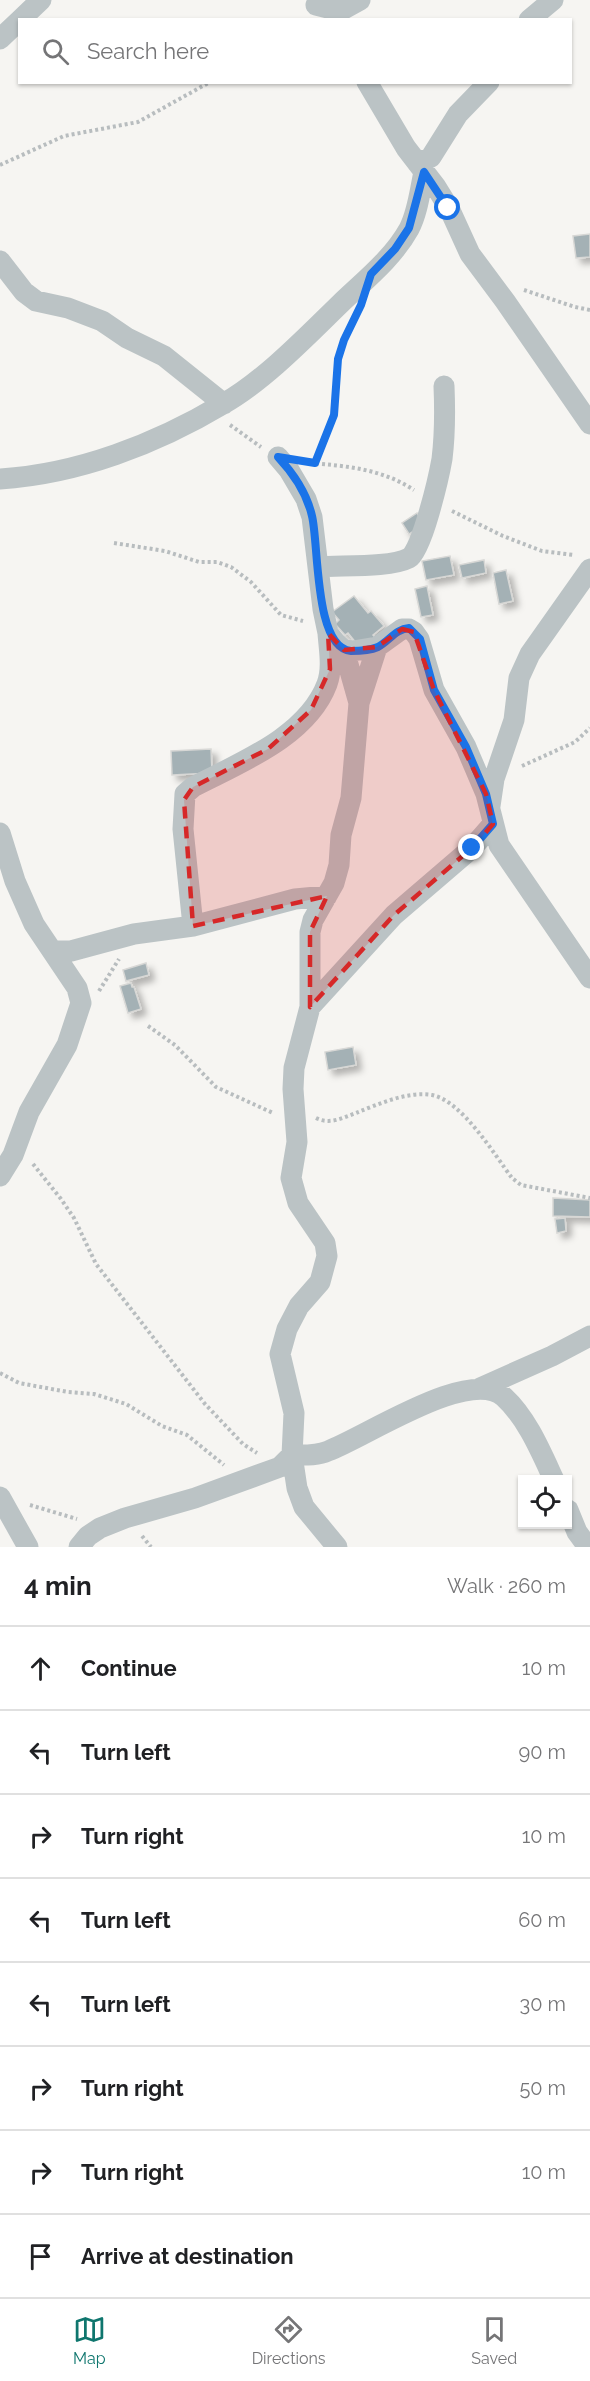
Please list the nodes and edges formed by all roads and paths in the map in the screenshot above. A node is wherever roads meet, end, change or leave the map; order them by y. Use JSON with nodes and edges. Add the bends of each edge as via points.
{"nodes":[{"id":1,"x":40,"y":0,"type":"edge"},
{"id":2,"x":360,"y":0,"type":"edge"},
{"id":3,"x":553,"y":0,"type":"edge"},
{"id":4,"x":318,"y":8,"type":"edge"},
{"id":5,"x":22,"y":18,"type":"edge"},
{"id":6,"x":531,"y":18,"type":"edge"},
{"id":7,"x":18,"y":22,"type":"edge"},
{"id":8,"x":0,"y":39,"type":"edge"},
{"id":9,"x":206,"y":84,"type":"edge"},
{"id":10,"x":368,"y":84,"type":"edge"},
{"id":11,"x":487,"y":84,"type":"edge"},
{"id":12,"x":0,"y":165,"type":"edge"},
{"id":13,"x":421,"y":168,"type":"junction"},
{"id":14,"x":0,"y":261,"type":"edge"},
{"id":15,"x":516,"y":287,"type":"dead end"},
{"id":16,"x":590,"y":310,"type":"edge"},
{"id":17,"x":356,"y":314,"type":"dead end"},
{"id":18,"x":444,"y":386,"type":"dead end"},
{"id":19,"x":217,"y":408,"type":"junction"},
{"id":20,"x":590,"y":424,"type":"edge"},
{"id":21,"x":278,"y":457,"type":"junction"},
{"id":22,"x":315,"y":463,"type":"junction"},
{"id":23,"x":0,"y":480,"type":"edge"},
{"id":24,"x":432,"y":501,"type":"junction"},
{"id":25,"x":114,"y":543,"type":"dead end"},
{"id":26,"x":585,"y":563,"type":"edge"},
{"id":27,"x":318,"y":567,"type":"junction"},
{"id":28,"x":328,"y":633,"type":"junction"},
{"id":29,"x":377,"y":647,"type":"junction"},
{"id":30,"x":344,"y":650,"type":"junction"},
{"id":31,"x":358,"y":703,"type":"junction"},
{"id":32,"x":590,"y":728,"type":"edge"},
{"id":33,"x":494,"y":779,"type":"junction"},
{"id":34,"x":491,"y":815,"type":"junction"},
{"id":35,"x":0,"y":833,"type":"edge"},
{"id":36,"x":327,"y":896,"type":"junction"},
{"id":37,"x":192,"y":926,"type":"junction"},
{"id":38,"x":134,"y":934,"type":"junction"},
{"id":39,"x":53,"y":951,"type":"junction"},
{"id":40,"x":590,"y":978,"type":"edge"},
{"id":41,"x":81,"y":1003,"type":"junction"},
{"id":42,"x":310,"y":1007,"type":"junction"},
{"id":43,"x":148,"y":1026,"type":"dead end"},
{"id":44,"x":294,"y":1107,"type":"junction"},
{"id":45,"x":297,"y":1132,"type":"junction"},
{"id":46,"x":17,"y":1140,"type":"junction"},
{"id":47,"x":0,"y":1176,"type":"edge"},
{"id":48,"x":590,"y":1198,"type":"edge"},
{"id":49,"x":590,"y":1336,"type":"edge"},
{"id":50,"x":0,"y":1373,"type":"edge"},
{"id":51,"x":480,"y":1388,"type":"junction"},
{"id":52,"x":286,"y":1461,"type":"junction"},
{"id":53,"x":552,"y":1475,"type":"edge"},
{"id":54,"x":248,"y":1479,"type":"junction"},
{"id":55,"x":0,"y":1497,"type":"edge"},
{"id":56,"x":24,"y":1502,"type":"dead end"},
{"id":57,"x":572,"y":1521,"type":"edge"},
{"id":58,"x":110,"y":1525,"type":"junction"},
{"id":59,"x":28,"y":1547,"type":"edge"},
{"id":60,"x":79,"y":1547,"type":"edge"},
{"id":61,"x":337,"y":1547,"type":"edge"},
{"id":62,"x":588,"y":1547,"type":"edge"}],
"edges":[{"from":1,"to":5,"type":"street"},
{"from":2,"to":4,"type":"street","via":[[340,11]]},
{"from":3,"to":6,"type":"street"},
{"from":7,"to":8,"type":"street"},
{"from":9,"to":12,"type":"path","via":[[138,122],[64,136]]},
{"from":10,"to":13,"type":"street"},
{"from":11,"to":13,"type":"street","via":[[458,114]]},
{"from":13,"to":19,"type":"street","via":[[409,228],[395,249],[308,334]]},
{"from":13,"to":20,"type":"street","via":[[448,208],[470,255]]},
{"from":14,"to":19,"type":"street","via":[[36,301],[102,321],[165,356]]},
{"from":15,"to":16,"type":"path"},
{"from":17,"to":22,"type":"path","via":[[338,359],[334,415]]},
{"from":18,"to":24,"type":"street","via":[[442,459]]},
{"from":19,"to":21,"type":"path"},
{"from":19,"to":23,"type":"street","via":[[149,442],[108,457],[29,477]]},
{"from":21,"to":22,"type":"path"},
{"from":21,"to":27,"type":"street","via":[[306,499]]},
{"from":22,"to":24,"type":"path","via":[[372,470],[399,480]]},
{"from":24,"to":26,"type":"path","via":[[503,536]]},
{"from":24,"to":27,"type":"street","via":[[418,548],[411,557],[392,563]]},
{"from":25,"to":28,"type":"path","via":[[231,567],[251,582],[281,615]]},
{"from":26,"to":33,"type":"street","via":[[519,678],[514,720]]},
{"from":27,"to":28,"type":"street"},
{"from":28,"to":30,"type":"street"},
{"from":28,"to":37,"type":"street","via":[[330,669],[326,685],[311,710],[268,749],[185,794],[183,829]]},
{"from":29,"to":30,"type":"street"},
{"from":29,"to":31,"type":"street"},
{"from":29,"to":34,"type":"street","via":[[402,629],[409,628],[420,639],[434,690],[466,747]]},
{"from":30,"to":31,"type":"street"},
{"from":31,"to":36,"type":"street","via":[[351,798],[341,834],[339,865]]},
{"from":32,"to":33,"type":"path","via":[[567,747]]},
{"from":33,"to":34,"type":"street"},
{"from":34,"to":40,"type":"street","via":[[499,845]]},
{"from":34,"to":42,"type":"street","via":[[472,848],[394,915]]},
{"from":35,"to":39,"type":"street","via":[[34,924]]},
{"from":36,"to":37,"type":"street","via":[[295,899]]},
{"from":36,"to":42,"type":"street","via":[[310,932]]},
{"from":37,"to":38,"type":"street"},
{"from":38,"to":39,"type":"street","via":[[71,951]]},
{"from":38,"to":41,"type":"path","via":[[97,993]]},
{"from":39,"to":41,"type":"street","via":[[77,988]]},
{"from":41,"to":46,"type":"street","via":[[67,1045]]},
{"from":42,"to":44,"type":"street","via":[[294,1068]]},
{"from":43,"to":45,"type":"path","via":[[175,1045],[216,1087],[266,1108]]},
{"from":44,"to":45,"type":"street"},
{"from":44,"to":48,"type":"path","via":[[327,1122],[398,1098],[431,1095],[446,1100],[468,1121],[521,1185]]},
{"from":45,"to":52,"type":"street","via":[[293,1190],[326,1243],[327,1256],[320,1282],[299,1306],[280,1354],[294,1413]]},
{"from":46,"to":47,"type":"street"},
{"from":46,"to":52,"type":"path","via":[[74,1218],[96,1264],[205,1404],[243,1444]]},
{"from":49,"to":51,"type":"street"},
{"from":50,"to":54,"type":"path","via":[[19,1383],[94,1394],[126,1404],[162,1426],[192,1438]]},
{"from":51,"to":52,"type":"street","via":[[453,1392],[325,1453]]},
{"from":51,"to":53,"type":"street","via":[[491,1389],[509,1403]]},
{"from":52,"to":54,"type":"street"},
{"from":52,"to":61,"type":"street","via":[[304,1507]]},
{"from":54,"to":58,"type":"street"},
{"from":55,"to":59,"type":"street"},
{"from":56,"to":58,"type":"path","via":[[69,1518]]},
{"from":57,"to":62,"type":"street"},
{"from":58,"to":60,"type":"street","via":[[88,1536]]}]}
